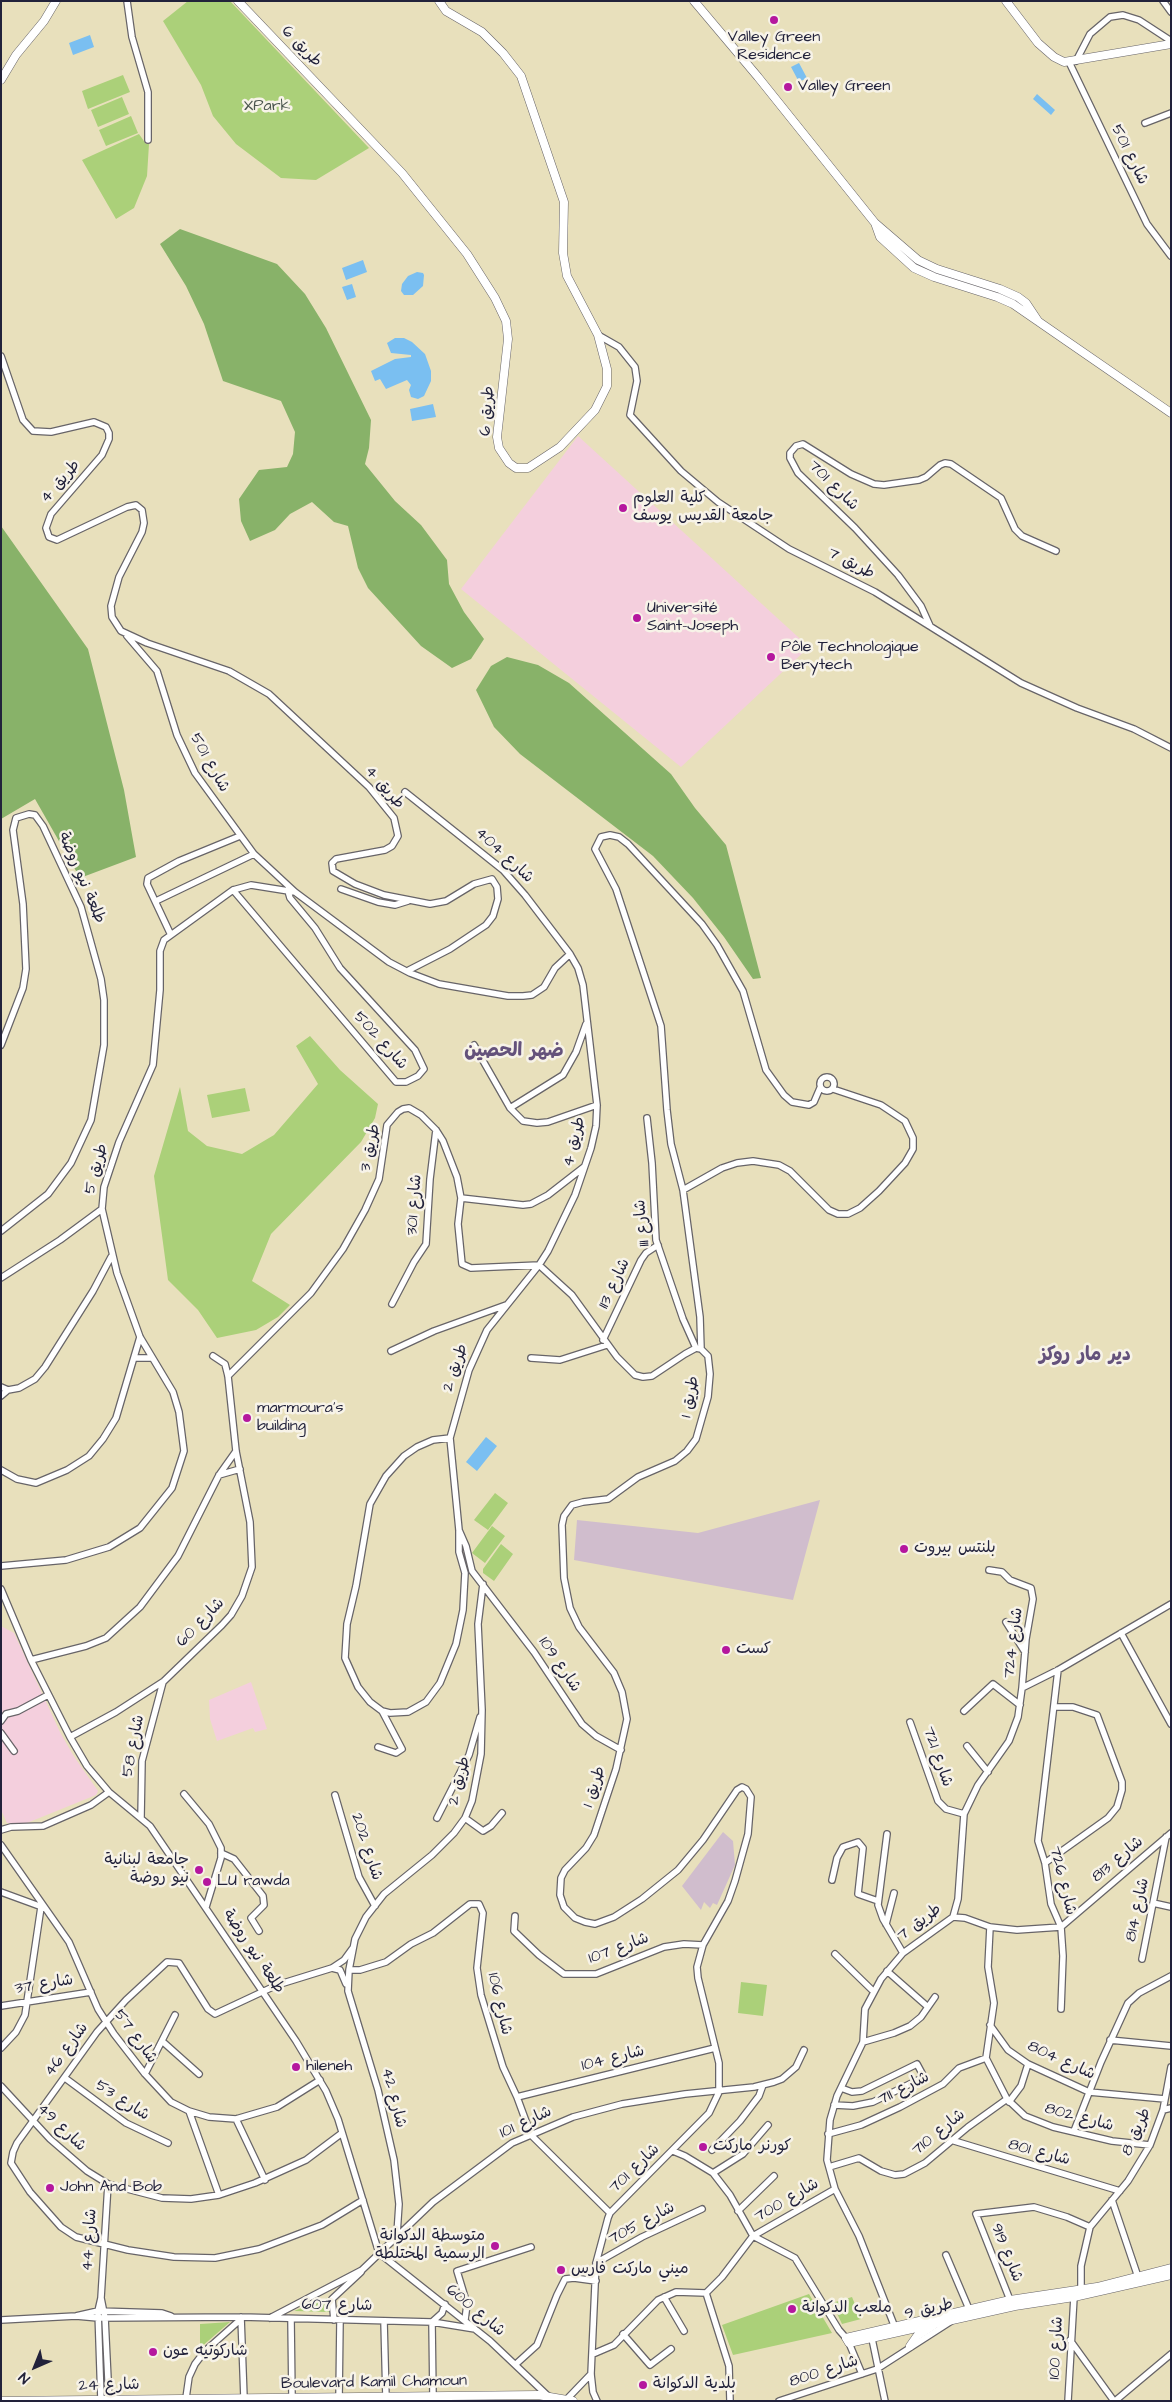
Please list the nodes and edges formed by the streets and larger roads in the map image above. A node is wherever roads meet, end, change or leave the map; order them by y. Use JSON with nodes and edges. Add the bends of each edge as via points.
{"nodes":[{"id":1,"x":56,"y":1,"type":"edge"},
{"id":2,"x":126,"y":1,"type":"edge"},
{"id":3,"x":238,"y":1,"type":"edge"},
{"id":4,"x":439,"y":1,"type":"edge"},
{"id":5,"x":694,"y":1,"type":"edge"},
{"id":6,"x":1006,"y":1,"type":"edge"},
{"id":7,"x":1164,"y":2,"type":"edge"},
{"id":8,"x":1171,"y":12,"type":"edge"},
{"id":9,"x":1171,"y":42,"type":"edge"},
{"id":10,"x":1073,"y":61,"type":"junction"},
{"id":11,"x":1,"y":80,"type":"edge"},
{"id":12,"x":1171,"y":113,"type":"edge"},
{"id":13,"x":1145,"y":123,"type":"dead end"},
{"id":14,"x":148,"y":140,"type":"dead end"},
{"id":15,"x":1171,"y":256,"type":"edge"},
{"id":16,"x":598,"y":335,"type":"junction"},
{"id":17,"x":1,"y":356,"type":"edge"},
{"id":18,"x":1171,"y":412,"type":"edge"},
{"id":19,"x":1056,"y":551,"type":"dead end"},
{"id":20,"x":930,"y":626,"type":"junction"},
{"id":21,"x":124,"y":633,"type":"junction"},
{"id":22,"x":1171,"y":748,"type":"edge"},
{"id":23,"x":405,"y":792,"type":"dead end"},
{"id":24,"x":240,"y":836,"type":"junction"},
{"id":25,"x":254,"y":854,"type":"junction"},
{"id":26,"x":342,"y":889,"type":"dead end"},
{"id":27,"x":233,"y":890,"type":"junction"},
{"id":28,"x":288,"y":891,"type":"junction"},
{"id":29,"x":295,"y":892,"type":"junction"},
{"id":30,"x":156,"y":901,"type":"junction"},
{"id":31,"x":408,"y":901,"type":"junction"},
{"id":32,"x":170,"y":933,"type":"junction"},
{"id":33,"x":570,"y":954,"type":"junction"},
{"id":34,"x":410,"y":973,"type":"junction"},
{"id":35,"x":586,"y":1022,"type":"junction"},
{"id":36,"x":1,"y":1045,"type":"edge"},
{"id":37,"x":474,"y":1045,"type":"dead end"},
{"id":38,"x":820,"y":1088,"type":"junction"},
{"id":39,"x":833,"y":1089,"type":"junction"},
{"id":40,"x":597,"y":1106,"type":"junction"},
{"id":41,"x":510,"y":1108,"type":"junction"},
{"id":42,"x":647,"y":1118,"type":"dead end"},
{"id":43,"x":436,"y":1130,"type":"junction"},
{"id":44,"x":584,"y":1167,"type":"junction"},
{"id":45,"x":683,"y":1190,"type":"junction"},
{"id":46,"x":461,"y":1198,"type":"junction"},
{"id":47,"x":102,"y":1209,"type":"junction"},
{"id":48,"x":1,"y":1231,"type":"edge"},
{"id":49,"x":658,"y":1245,"type":"junction"},
{"id":50,"x":111,"y":1257,"type":"junction"},
{"id":51,"x":539,"y":1265,"type":"junction"},
{"id":52,"x":1,"y":1278,"type":"edge"},
{"id":53,"x":392,"y":1304,"type":"dead end"},
{"id":54,"x":506,"y":1305,"type":"junction"},
{"id":55,"x":140,"y":1337,"type":"junction"},
{"id":56,"x":605,"y":1342,"type":"junction"},
{"id":57,"x":698,"y":1349,"type":"junction"},
{"id":58,"x":391,"y":1351,"type":"dead end"},
{"id":59,"x":213,"y":1356,"type":"dead end"},
{"id":60,"x":135,"y":1358,"type":"junction"},
{"id":61,"x":152,"y":1358,"type":"junction"},
{"id":62,"x":530,"y":1358,"type":"dead end"},
{"id":63,"x":228,"y":1376,"type":"junction"},
{"id":64,"x":1,"y":1387,"type":"edge"},
{"id":65,"x":8,"y":1390,"type":"junction"},
{"id":66,"x":1,"y":1396,"type":"edge"},
{"id":67,"x":450,"y":1438,"type":"junction"},
{"id":68,"x":236,"y":1451,"type":"junction"},
{"id":69,"x":240,"y":1469,"type":"junction"},
{"id":70,"x":1,"y":1470,"type":"edge"},
{"id":71,"x":219,"y":1475,"type":"junction"},
{"id":72,"x":1,"y":1566,"type":"edge"},
{"id":73,"x":989,"y":1570,"type":"dead end"},
{"id":74,"x":468,"y":1572,"type":"junction"},
{"id":75,"x":483,"y":1584,"type":"junction"},
{"id":76,"x":1,"y":1588,"type":"edge"},
{"id":77,"x":1171,"y":1604,"type":"edge"},
{"id":78,"x":1006,"y":1622,"type":"dead end"},
{"id":79,"x":1121,"y":1633,"type":"junction"},
{"id":80,"x":1025,"y":1652,"type":"junction"},
{"id":81,"x":31,"y":1660,"type":"junction"},
{"id":82,"x":1058,"y":1670,"type":"junction"},
{"id":83,"x":164,"y":1681,"type":"junction"},
{"id":84,"x":1022,"y":1688,"type":"junction"},
{"id":85,"x":48,"y":1695,"type":"junction"},
{"id":86,"x":1020,"y":1705,"type":"junction"},
{"id":87,"x":1055,"y":1707,"type":"junction"},
{"id":88,"x":482,"y":1710,"type":"junction"},
{"id":89,"x":382,"y":1711,"type":"junction"},
{"id":90,"x":964,"y":1711,"type":"dead end"},
{"id":91,"x":1,"y":1721,"type":"edge"},
{"id":92,"x":910,"y":1722,"type":"dead end"},
{"id":93,"x":1171,"y":1724,"type":"edge"},
{"id":94,"x":1,"y":1733,"type":"edge"},
{"id":95,"x":70,"y":1737,"type":"junction"},
{"id":96,"x":967,"y":1746,"type":"dead end"},
{"id":97,"x":378,"y":1747,"type":"dead end"},
{"id":98,"x":621,"y":1750,"type":"junction"},
{"id":99,"x":14,"y":1751,"type":"dead end"},
{"id":100,"x":988,"y":1772,"type":"junction"},
{"id":101,"x":109,"y":1792,"type":"junction"},
{"id":102,"x":184,"y":1794,"type":"dead end"},
{"id":103,"x":335,"y":1795,"type":"dead end"},
{"id":104,"x":502,"y":1813,"type":"dead end"},
{"id":105,"x":964,"y":1814,"type":"junction"},
{"id":106,"x":140,"y":1817,"type":"junction"},
{"id":107,"x":438,"y":1818,"type":"dead end"},
{"id":108,"x":465,"y":1818,"type":"junction"},
{"id":109,"x":1,"y":1830,"type":"edge"},
{"id":110,"x":888,"y":1834,"type":"dead end"},
{"id":111,"x":1168,"y":1835,"type":"edge"},
{"id":112,"x":1,"y":1845,"type":"edge"},
{"id":113,"x":221,"y":1853,"type":"junction"},
{"id":114,"x":1045,"y":1862,"type":"junction"},
{"id":115,"x":832,"y":1880,"type":"dead end"},
{"id":116,"x":1,"y":1892,"type":"edge"},
{"id":117,"x":894,"y":1893,"type":"dead end"},
{"id":118,"x":878,"y":1901,"type":"junction"},
{"id":119,"x":1153,"y":1903,"type":"junction"},
{"id":120,"x":375,"y":1906,"type":"junction"},
{"id":121,"x":206,"y":1907,"type":"junction"},
{"id":122,"x":1171,"y":1907,"type":"edge"},
{"id":123,"x":44,"y":1908,"type":"junction"},
{"id":124,"x":515,"y":1916,"type":"dead end"},
{"id":125,"x":954,"y":1917,"type":"junction"},
{"id":126,"x":886,"y":1924,"type":"junction"},
{"id":127,"x":990,"y":1927,"type":"junction"},
{"id":128,"x":1061,"y":1927,"type":"junction"},
{"id":129,"x":258,"y":1931,"type":"dead end"},
{"id":130,"x":703,"y":1945,"type":"junction"},
{"id":131,"x":352,"y":1949,"type":"junction"},
{"id":132,"x":903,"y":1953,"type":"junction"},
{"id":133,"x":836,"y":1954,"type":"dead end"},
{"id":134,"x":1142,"y":1959,"type":"dead end"},
{"id":135,"x":332,"y":1968,"type":"junction"},
{"id":136,"x":349,"y":1970,"type":"junction"},
{"id":137,"x":887,"y":1971,"type":"junction"},
{"id":138,"x":1171,"y":1976,"type":"edge"},
{"id":139,"x":348,"y":1991,"type":"junction"},
{"id":140,"x":874,"y":1991,"type":"junction"},
{"id":141,"x":91,"y":1992,"type":"junction"},
{"id":142,"x":262,"y":1992,"type":"junction"},
{"id":143,"x":935,"y":1997,"type":"dead end"},
{"id":144,"x":27,"y":2002,"type":"junction"},
{"id":145,"x":1,"y":2006,"type":"edge"},
{"id":146,"x":928,"y":2007,"type":"junction"},
{"id":147,"x":1061,"y":2009,"type":"dead end"},
{"id":148,"x":175,"y":2015,"type":"dead end"},
{"id":149,"x":106,"y":2021,"type":"junction"},
{"id":150,"x":990,"y":2025,"type":"junction"},
{"id":151,"x":1110,"y":2040,"type":"junction"},
{"id":152,"x":162,"y":2041,"type":"junction"},
{"id":153,"x":863,"y":2042,"type":"junction"},
{"id":154,"x":1171,"y":2046,"type":"edge"},
{"id":155,"x":1,"y":2048,"type":"edge"},
{"id":156,"x":715,"y":2048,"type":"junction"},
{"id":157,"x":804,"y":2050,"type":"dead end"},
{"id":158,"x":986,"y":2058,"type":"junction"},
{"id":159,"x":1028,"y":2064,"type":"junction"},
{"id":160,"x":1171,"y":2067,"type":"edge"},
{"id":161,"x":145,"y":2074,"type":"junction"},
{"id":162,"x":199,"y":2074,"type":"dead end"},
{"id":163,"x":65,"y":2078,"type":"junction"},
{"id":164,"x":320,"y":2080,"type":"junction"},
{"id":165,"x":762,"y":2085,"type":"junction"},
{"id":166,"x":1,"y":2086,"type":"edge"},
{"id":167,"x":841,"y":2088,"type":"junction"},
{"id":168,"x":719,"y":2092,"type":"junction"},
{"id":169,"x":1089,"y":2092,"type":"junction"},
{"id":170,"x":517,"y":2097,"type":"junction"},
{"id":171,"x":1166,"y":2099,"type":"junction"},
{"id":172,"x":1008,"y":2100,"type":"junction"},
{"id":173,"x":834,"y":2106,"type":"junction"},
{"id":174,"x":1171,"y":2108,"type":"edge"},
{"id":175,"x":1163,"y":2110,"type":"junction"},
{"id":176,"x":188,"y":2111,"type":"junction"},
{"id":177,"x":236,"y":2119,"type":"junction"},
{"id":178,"x":33,"y":2121,"type":"junction"},
{"id":179,"x":768,"y":2125,"type":"dead end"},
{"id":180,"x":1074,"y":2132,"type":"junction"},
{"id":181,"x":342,"y":2133,"type":"junction"},
{"id":182,"x":531,"y":2134,"type":"junction"},
{"id":183,"x":828,"y":2134,"type":"junction"},
{"id":184,"x":951,"y":2140,"type":"junction"},
{"id":185,"x":168,"y":2143,"type":"dead end"},
{"id":186,"x":1150,"y":2145,"type":"junction"},
{"id":187,"x":712,"y":2150,"type":"dead end"},
{"id":188,"x":673,"y":2151,"type":"junction"},
{"id":189,"x":829,"y":2167,"type":"junction"},
{"id":190,"x":713,"y":2173,"type":"junction"},
{"id":191,"x":774,"y":2176,"type":"dead end"},
{"id":192,"x":265,"y":2180,"type":"junction"},
{"id":193,"x":108,"y":2184,"type":"junction"},
{"id":194,"x":835,"y":2189,"type":"junction"},
{"id":195,"x":1120,"y":2191,"type":"junction"},
{"id":196,"x":219,"y":2195,"type":"junction"},
{"id":197,"x":363,"y":2200,"type":"junction"},
{"id":198,"x":1112,"y":2200,"type":"junction"},
{"id":199,"x":702,"y":2210,"type":"dead end"},
{"id":200,"x":738,"y":2211,"type":"junction"},
{"id":201,"x":610,"y":2213,"type":"junction"},
{"id":202,"x":1090,"y":2227,"type":"junction"},
{"id":203,"x":398,"y":2234,"type":"junction"},
{"id":204,"x":753,"y":2236,"type":"junction"},
{"id":205,"x":103,"y":2245,"type":"junction"},
{"id":206,"x":531,"y":2247,"type":"dead end"},
{"id":207,"x":380,"y":2253,"type":"junction"},
{"id":208,"x":946,"y":2255,"type":"dead end"},
{"id":209,"x":596,"y":2263,"type":"junction"},
{"id":210,"x":1171,"y":2268,"type":"edge"},
{"id":211,"x":362,"y":2270,"type":"junction"},
{"id":212,"x":1171,"y":2275,"type":"edge"},
{"id":213,"x":1138,"y":2277,"type":"junction"},
{"id":214,"x":596,"y":2281,"type":"junction"},
{"id":215,"x":1081,"y":2290,"type":"junction"},
{"id":216,"x":706,"y":2293,"type":"junction"},
{"id":217,"x":664,"y":2297,"type":"junction"},
{"id":218,"x":1074,"y":2297,"type":"junction"},
{"id":219,"x":1010,"y":2300,"type":"junction"},
{"id":220,"x":445,"y":2304,"type":"junction"},
{"id":221,"x":970,"y":2309,"type":"junction"},
{"id":222,"x":100,"y":2314,"type":"junction"},
{"id":223,"x":173,"y":2316,"type":"junction"},
{"id":224,"x":105,"y":2318,"type":"junction"},
{"id":225,"x":241,"y":2318,"type":"junction"},
{"id":226,"x":270,"y":2318,"type":"junction"},
{"id":227,"x":290,"y":2318,"type":"junction"},
{"id":228,"x":956,"y":2318,"type":"junction"},
{"id":229,"x":1,"y":2320,"type":"edge"},
{"id":230,"x":337,"y":2320,"type":"junction"},
{"id":231,"x":464,"y":2320,"type":"junction"},
{"id":232,"x":384,"y":2321,"type":"junction"},
{"id":233,"x":432,"y":2322,"type":"junction"},
{"id":234,"x":939,"y":2322,"type":"junction"},
{"id":235,"x":475,"y":2329,"type":"junction"},
{"id":236,"x":896,"y":2329,"type":"junction"},
{"id":237,"x":684,"y":2331,"type":"dead end"},
{"id":238,"x":623,"y":2334,"type":"junction"},
{"id":239,"x":871,"y":2335,"type":"junction"},
{"id":240,"x":1070,"y":2340,"type":"junction"},
{"id":241,"x":847,"y":2341,"type":"junction"},
{"id":242,"x":910,"y":2346,"type":"junction"},
{"id":243,"x":671,"y":2349,"type":"dead end"},
{"id":244,"x":593,"y":2354,"type":"junction"},
{"id":245,"x":1171,"y":2354,"type":"edge"},
{"id":246,"x":516,"y":2364,"type":"junction"},
{"id":247,"x":877,"y":2369,"type":"junction"},
{"id":248,"x":591,"y":2374,"type":"junction"},
{"id":249,"x":862,"y":2374,"type":"junction"},
{"id":250,"x":802,"y":2393,"type":"junction"},
{"id":251,"x":433,"y":2397,"type":"junction"},
{"id":252,"x":186,"y":2398,"type":"junction"},
{"id":253,"x":244,"y":2398,"type":"junction"},
{"id":254,"x":292,"y":2398,"type":"junction"},
{"id":255,"x":386,"y":2398,"type":"junction"},
{"id":256,"x":549,"y":2398,"type":"edge"},
{"id":257,"x":339,"y":2399,"type":"junction"},
{"id":258,"x":100,"y":2400,"type":"edge"},
{"id":259,"x":109,"y":2400,"type":"edge"},
{"id":260,"x":566,"y":2400,"type":"edge"},
{"id":261,"x":1,"y":2401,"type":"edge"},
{"id":262,"x":597,"y":2401,"type":"edge"},
{"id":263,"x":730,"y":2401,"type":"edge"},
{"id":264,"x":779,"y":2401,"type":"edge"},
{"id":265,"x":804,"y":2401,"type":"edge"},
{"id":266,"x":885,"y":2401,"type":"edge"},
{"id":267,"x":1068,"y":2401,"type":"edge"},
{"id":268,"x":1114,"y":2401,"type":"edge"}],
"edges":[{"from":1,"to":11,"type":"street"},
{"from":2,"to":14,"type":"street","via":[[132,37],[148,92]]},
{"from":3,"to":16,"type":"street","name":"طريق 6","via":[[402,173],[467,254],[495,298],[506,321],[508,339],[497,438],[509,464],[524,469],[541,461],[570,438],[595,410],[605,393],[607,377]]},
{"from":4,"to":16,"type":"street","name":"طريق 6","via":[[446,12],[482,32],[521,76],[564,202],[563,253],[567,276]]},
{"from":5,"to":18,"type":"street","via":[[875,223],[880,237],[903,260],[944,281],[997,297],[1038,320]]},
{"from":6,"to":10,"type":"street","via":[[1038,43],[1054,57]]},
{"from":7,"to":8,"type":"street"},
{"from":9,"to":10,"type":"street"},
{"from":9,"to":10,"type":"street","via":[[1139,20],[1123,15],[1110,17],[1090,34]]},
{"from":10,"to":15,"type":"street","name":"شارع 501","via":[[1147,224]]},
{"from":12,"to":13,"type":"street"},
{"from":16,"to":20,"type":"street","name":"طريق 7","via":[[619,346],[635,367],[637,381],[630,416],[682,471],[754,528],[875,592]]},
{"from":17,"to":21,"type":"street","name":"طريق 4","via":[[23,420],[33,431],[51,432],[94,422],[106,427],[109,433],[102,455],[51,514],[46,528],[49,537],[57,540],[127,507],[136,505],[142,510],[142,532],[119,577],[111,606],[114,622]]},
{"from":19,"to":20,"type":"street","name":"شارع 701","via":[[1022,536],[1015,529],[1001,498],[952,464],[940,465],[919,480],[874,484],[851,474],[803,444],[796,446],[790,458],[798,473],[856,528],[902,580],[921,606]]},
{"from":20,"to":22,"type":"street","name":"طريق 7","via":[[1021,683],[1147,734]]},
{"from":21,"to":24,"type":"street","name":"شارع 501","via":[[156,671],[177,735],[195,773]]},
{"from":21,"to":31,"type":"street","name":"طريق 4","via":[[229,671],[280,702],[379,797],[398,828],[398,836],[392,846],[336,859],[332,863],[333,871],[355,884]]},
{"from":23,"to":33,"type":"street","name":"شارع 404","via":[[503,870]]},
{"from":24,"to":25,"type":"street","name":"شارع 501"},
{"from":24,"to":30,"type":"street","via":[[150,876],[146,880]]},
{"from":25,"to":29,"type":"street","name":"شارع 501"},
{"from":25,"to":30,"type":"street"},
{"from":26,"to":31,"type":"street","via":[[395,905]]},
{"from":27,"to":28,"type":"street","via":[[251,885]]},
{"from":27,"to":28,"type":"street","name":"شارع 502","via":[[396,1082],[406,1082],[418,1076],[424,1069],[415,1050],[349,980],[315,928],[294,905]]},
{"from":27,"to":32,"type":"street"},
{"from":28,"to":29,"type":"street"},
{"from":29,"to":34,"type":"street","via":[[389,962]]},
{"from":30,"to":32,"type":"street"},
{"from":31,"to":34,"type":"street","name":"طريق 4","via":[[439,903],[479,882],[492,879],[498,892],[497,908],[486,925],[450,949],[409,970]]},
{"from":32,"to":47,"type":"street","name":"طريق 5","via":[[160,951],[154,1059],[114,1155],[104,1187]]},
{"from":33,"to":34,"type":"street","via":[[555,968],[544,987],[532,995],[508,996],[439,984]]},
{"from":33,"to":35,"type":"street","name":"طريق 4","via":[[581,976]]},
{"from":35,"to":40,"type":"street","name":"طريق 4"},
{"from":35,"to":41,"type":"street","via":[[576,1052],[562,1075]]},
{"from":36,"to":48,"type":"street","name":"طلعة نيو روضة","via":[[23,988],[26,968],[22,894],[13,830],[16,818],[29,814],[35,815],[43,826],[81,907],[104,1000],[104,1045],[91,1120],[70,1163],[48,1194]]},
{"from":37,"to":41,"type":"street"},
{"from":38,"to":39,"type":"street","via":[[825,1092]]},
{"from":38,"to":39,"type":"street","via":[[820,1081],[830,1077],[835,1082]]},
{"from":38,"to":45,"type":"street","via":[[814,1102],[808,1105],[792,1102],[784,1095],[766,1070],[743,991],[712,938],[628,844],[610,835],[601,836],[595,849],[616,889],[661,1026],[671,1144]]},
{"from":39,"to":45,"type":"street","via":[[881,1105],[905,1121],[913,1138],[913,1149],[905,1163],[860,1208],[848,1214],[829,1210],[790,1170],[759,1162],[737,1163]]},
{"from":40,"to":41,"type":"street","via":[[537,1124],[523,1121]]},
{"from":40,"to":44,"type":"street","name":"طريق 4","via":[[596,1126]]},
{"from":42,"to":49,"type":"street","name":"شارع 111"},
{"from":43,"to":46,"type":"street","name":"طريق 3","via":[[458,1177]]},
{"from":43,"to":53,"type":"street","name":"شارع 301","via":[[426,1244]]},
{"from":43,"to":63,"type":"street","name":"طريق 3","via":[[410,1108],[392,1118],[385,1133],[379,1179],[343,1249],[311,1293]]},
{"from":44,"to":46,"type":"street","via":[[531,1204]]},
{"from":44,"to":51,"type":"street","name":"طريق 4","via":[[566,1216]]},
{"from":45,"to":57,"type":"street","via":[[700,1318]]},
{"from":46,"to":51,"type":"street","name":"طريق 3","via":[[458,1224],[460,1256],[464,1266]]},
{"from":47,"to":50,"type":"street","name":"طريق 5"},
{"from":47,"to":52,"type":"street"},
{"from":49,"to":56,"type":"street","name":"شارع 113","via":[[641,1260]]},
{"from":49,"to":57,"type":"street","name":"شارع 111","via":[[683,1319]]},
{"from":50,"to":55,"type":"street","name":"طريق 5"},
{"from":50,"to":65,"type":"street","via":[[45,1367],[35,1379],[20,1388]]},
{"from":51,"to":54,"type":"street","name":"طريق 2"},
{"from":51,"to":56,"type":"street","name":"طريق 1","via":[[572,1295]]},
{"from":54,"to":58,"type":"street","via":[[434,1331]]},
{"from":54,"to":67,"type":"street","name":"طريق 2","via":[[482,1338],[466,1379]]},
{"from":55,"to":60,"type":"street"},
{"from":55,"to":61,"type":"street","name":"طريق 5"},
{"from":56,"to":57,"type":"street","name":"طريق 1","via":[[628,1370],[642,1377],[652,1376],[684,1354]]},
{"from":56,"to":62,"type":"street","via":[[560,1360]]},
{"from":57,"to":98,"type":"street","name":"طريق 1","via":[[708,1356],[708,1396],[696,1439],[687,1451],[675,1461],[638,1477],[608,1499],[572,1505],[564,1516],[562,1554],[566,1592],[575,1621],[614,1673],[622,1692],[627,1719]]},
{"from":59,"to":63,"type":"street","name":"شارع 60","via":[[225,1364]]},
{"from":60,"to":61,"type":"street"},
{"from":60,"to":70,"type":"street","via":[[116,1418],[89,1456],[36,1483],[17,1479]]},
{"from":61,"to":72,"type":"street","name":"طريق 5","via":[[173,1392],[184,1451],[172,1488],[162,1502],[140,1528],[109,1547],[66,1560]]},
{"from":63,"to":68,"type":"street","name":"شارع 60"},
{"from":64,"to":65,"type":"street"},
{"from":65,"to":66,"type":"street"},
{"from":67,"to":74,"type":"street","name":"طريق 2","via":[[459,1552]]},
{"from":67,"to":89,"type":"street","via":[[433,1440],[417,1447],[395,1464],[370,1504],[346,1624],[345,1651],[358,1687]]},
{"from":68,"to":69,"type":"street","name":"شارع 60"},
{"from":68,"to":71,"type":"street"},
{"from":69,"to":71,"type":"street"},
{"from":69,"to":83,"type":"street","name":"شارع 60","via":[[252,1532],[253,1556],[249,1578],[231,1615]]},
{"from":71,"to":81,"type":"street","via":[[178,1556],[153,1591],[115,1632],[97,1642]]},
{"from":73,"to":80,"type":"street","name":"شارع 724","via":[[1002,1572],[1010,1580],[1032,1588]]},
{"from":74,"to":75,"type":"street","name":"شارع 109"},
{"from":74,"to":89,"type":"street","via":[[456,1644],[440,1684],[417,1708],[400,1714]]},
{"from":75,"to":88,"type":"street","name":"طريق 2","via":[[478,1637]]},
{"from":75,"to":98,"type":"street","name":"شارع 109","via":[[582,1724]]},
{"from":76,"to":81,"type":"street","name":"طلعة نيو روضة"},
{"from":77,"to":79,"type":"street"},
{"from":78,"to":80,"type":"street"},
{"from":79,"to":82,"type":"street"},
{"from":79,"to":93,"type":"street"},
{"from":80,"to":84,"type":"street","name":"شارع 724"},
{"from":81,"to":85,"type":"street","name":"طلعة نيو روضة"},
{"from":82,"to":84,"type":"street"},
{"from":82,"to":87,"type":"street","name":"شارع 726"},
{"from":83,"to":95,"type":"street","name":"شارع 60"},
{"from":83,"to":106,"type":"street","name":"شارع 58","via":[[142,1761]]},
{"from":84,"to":86,"type":"street","name":"7 طريق"},
{"from":85,"to":91,"type":"street","via":[[6,1714]]},
{"from":85,"to":95,"type":"street","name":"طلعة نيو روضة"},
{"from":86,"to":90,"type":"street","via":[[993,1684]]},
{"from":86,"to":100,"type":"street","name":"7 طريق","via":[[1010,1741]]},
{"from":87,"to":114,"type":"street","name":"شارع 726","via":[[1038,1841]]},
{"from":87,"to":114,"type":"street","via":[[1080,1709],[1097,1715],[1122,1782],[1122,1790],[1117,1807],[1108,1818]]},
{"from":88,"to":107,"type":"street","via":[[469,1755]]},
{"from":88,"to":108,"type":"street","name":"طريق 2","via":[[480,1769]]},
{"from":89,"to":97,"type":"street","via":[[402,1748],[396,1753]]},
{"from":92,"to":105,"type":"street","name":"شارع 721","via":[[938,1801],[946,1809]]},
{"from":94,"to":99,"type":"street"},
{"from":95,"to":101,"type":"street","name":"طلعة نيو روضة","via":[[87,1766]]},
{"from":96,"to":100,"type":"street"},
{"from":98,"to":130,"type":"street","name":"طريق 1","via":[[592,1840],[562,1875],[562,1902],[575,1918],[595,1924],[633,1905],[678,1870],[703,1840],[734,1793],[742,1787],[751,1797],[748,1834],[728,1901]]},
{"from":100,"to":105,"type":"street","name":"7 طريق"},
{"from":101,"to":106,"type":"street","name":"طلعة نيو روضة"},
{"from":101,"to":109,"type":"street","via":[[91,1805],[43,1826]]},
{"from":102,"to":113,"type":"street","via":[[209,1824],[221,1846]]},
{"from":103,"to":120,"type":"street","name":"شارع 202","via":[[359,1877]]},
{"from":104,"to":108,"type":"street","via":[[483,1832]]},
{"from":105,"to":125,"type":"street","name":"7 طريق"},
{"from":106,"to":121,"type":"street","name":"طلعة نيو روضة","via":[[150,1826]]},
{"from":108,"to":120,"type":"street","name":"طريق 2","via":[[432,1855],[395,1884]]},
{"from":110,"to":118,"type":"street"},
{"from":111,"to":119,"type":"street","name":"شارع 814"},
{"from":111,"to":128,"type":"street","name":"شارع 813"},
{"from":112,"to":123,"type":"street","name":"شارع 57"},
{"from":113,"to":121,"type":"street"},
{"from":113,"to":129,"type":"street","via":[[234,1859],[263,1896],[264,1905],[251,1918]]},
{"from":114,"to":128,"type":"street","name":"شارع 726","via":[[1050,1898]]},
{"from":115,"to":118,"type":"street","via":[[843,1847],[858,1842],[863,1848],[858,1894]]},
{"from":116,"to":123,"type":"street"},
{"from":117,"to":126,"type":"street"},
{"from":118,"to":126,"type":"street"},
{"from":119,"to":122,"type":"street"},
{"from":119,"to":134,"type":"street","name":"شارع 814"},
{"from":120,"to":131,"type":"street","name":"طريق 2","via":[[366,1917]]},
{"from":121,"to":142,"type":"street","name":"طلعة نيو روضة"},
{"from":123,"to":141,"type":"street","name":"شارع 57","via":[[74,1950]]},
{"from":123,"to":144,"type":"street"},
{"from":124,"to":130,"type":"street","name":"شارع 107","via":[[514,1931],[564,1974],[596,1974],[664,1947]]},
{"from":125,"to":127,"type":"street"},
{"from":125,"to":132,"type":"street","name":"7 طريق"},
{"from":126,"to":132,"type":"street"},
{"from":127,"to":128,"type":"street","via":[[1017,1930]]},
{"from":127,"to":150,"type":"street","via":[[988,1967],[994,2002]]},
{"from":128,"to":147,"type":"street","name":"شارع 726"},
{"from":130,"to":156,"type":"street","name":"طريق 1","via":[[698,1978]]},
{"from":131,"to":135,"type":"street"},
{"from":131,"to":136,"type":"street","name":"طريق 2"},
{"from":132,"to":137,"type":"street","name":"7 طريق"},
{"from":133,"to":140,"type":"street"},
{"from":135,"to":139,"type":"street","via":[[341,1973]]},
{"from":135,"to":142,"type":"street"},
{"from":136,"to":139,"type":"street","name":"شارع 42"},
{"from":136,"to":170,"type":"street","name":"شارع 106","via":[[386,1962],[433,1933],[470,1904],[479,1904],[483,1913],[477,1968],[481,1995],[503,2067]]},
{"from":137,"to":140,"type":"street","name":"7 طريق"},
{"from":137,"to":146,"type":"street"},
{"from":138,"to":151,"type":"street","via":[[1133,1997]]},
{"from":139,"to":203,"type":"street","name":"شارع 42","via":[[378,2090],[394,2160],[399,2204]]},
{"from":140,"to":153,"type":"street","name":"7 طريق","via":[[865,2009]]},
{"from":141,"to":144,"type":"street","name":"شارع 37"},
{"from":141,"to":149,"type":"street","name":"شارع 57"},
{"from":142,"to":149,"type":"street","name":"شارع 46","via":[[215,2014],[208,2009],[179,1963],[167,1962]]},
{"from":142,"to":164,"type":"street","name":"طلعة نيو روضة"},
{"from":143,"to":146,"type":"street"},
{"from":144,"to":145,"type":"street","name":"شارع 37"},
{"from":144,"to":155,"type":"street","via":[[23,2021]]},
{"from":146,"to":153,"type":"street","via":[[910,2026]]},
{"from":148,"to":152,"type":"street"},
{"from":149,"to":161,"type":"street","name":"شارع 57"},
{"from":149,"to":163,"type":"street","name":"شارع 46"},
{"from":150,"to":158,"type":"street"},
{"from":150,"to":159,"type":"street","name":"شارع 804","via":[[1008,2050]]},
{"from":151,"to":154,"type":"street"},
{"from":151,"to":169,"type":"street"},
{"from":152,"to":161,"type":"street"},
{"from":152,"to":162,"type":"street"},
{"from":153,"to":167,"type":"street","name":"7 طريق"},
{"from":156,"to":168,"type":"street","name":"طريق 1","via":[[720,2072]]},
{"from":156,"to":170,"type":"street","name":"شارع 104"},
{"from":157,"to":165,"type":"street","name":"شارع 101","via":[[796,2067],[789,2073]]},
{"from":158,"to":172,"type":"street","name":"شارع 802"},
{"from":158,"to":183,"type":"street","name":"شارع 711","via":[[960,2068],[943,2084],[900,2108],[861,2125]]},
{"from":159,"to":169,"type":"street","name":"شارع 804"},
{"from":159,"to":172,"type":"street","via":[[1021,2086]]},
{"from":160,"to":171,"type":"street","name":"طريق 8"},
{"from":161,"to":176,"type":"street","name":"شارع 57","via":[[171,2102]]},
{"from":163,"to":178,"type":"street","name":"شارع 46"},
{"from":163,"to":185,"type":"street","name":"شارع 53","via":[[126,2123]]},
{"from":164,"to":177,"type":"street","name":"شارع 57","via":[[277,2107]]},
{"from":164,"to":181,"type":"street","name":"طلعة نيو روضة","via":[[333,2104]]},
{"from":165,"to":168,"type":"street","name":"شارع 101"},
{"from":165,"to":187,"type":"street","via":[[759,2096],[740,2122]]},
{"from":166,"to":178,"type":"street","name":"شارع 49"},
{"from":167,"to":173,"type":"street","name":"7 طريق"},
{"from":167,"to":173,"type":"street","via":[[852,2092],[862,2090],[918,2064],[924,2077],[868,2104]]},
{"from":168,"to":182,"type":"street","name":"شارع 101","via":[[622,2104],[573,2117]]},
{"from":168,"to":188,"type":"street","name":"طريق 1","via":[[709,2113]]},
{"from":169,"to":171,"type":"street","name":"شارع 804"},
{"from":169,"to":180,"type":"street"},
{"from":170,"to":182,"type":"street","name":"شارع 106"},
{"from":171,"to":175,"type":"street","name":"طريق 8"},
{"from":172,"to":180,"type":"street","name":"شارع 802","via":[[1032,2119]]},
{"from":172,"to":184,"type":"street","name":"شارع 710"},
{"from":173,"to":183,"type":"street","name":"7 طريق"},
{"from":174,"to":175,"type":"street"},
{"from":175,"to":186,"type":"street","name":"طريق 8"},
{"from":176,"to":177,"type":"street","name":"شارع 57"},
{"from":176,"to":196,"type":"street"},
{"from":177,"to":192,"type":"street"},
{"from":178,"to":193,"type":"street","name":"شارع 49","via":[[68,2156]]},
{"from":178,"to":205,"type":"street","name":"شارع 46","via":[[14,2149],[11,2163],[15,2172],[68,2233]]},
{"from":179,"to":190,"type":"street","via":[[743,2154]]},
{"from":180,"to":186,"type":"street","name":"شارع 802"},
{"from":181,"to":192,"type":"street","name":"شارع 49","via":[[306,2160]]},
{"from":181,"to":197,"type":"street","name":"طلعة نيو روضة"},
{"from":182,"to":201,"type":"street"},
{"from":182,"to":203,"type":"street","name":"شارع 101","via":[[485,2161]]},
{"from":183,"to":189,"type":"street","name":"7 طريق","via":[[826,2151]]},
{"from":184,"to":189,"type":"street","name":"شارع 710","via":[[925,2163],[904,2174],[881,2171],[859,2158]]},
{"from":184,"to":195,"type":"street","name":"شارع 801"},
{"from":186,"to":195,"type":"street","name":"طريق 8"},
{"from":188,"to":190,"type":"street","name":"شارع 701"},
{"from":188,"to":201,"type":"street","name":"شارع 701"},
{"from":189,"to":194,"type":"street","name":"7 طريق"},
{"from":190,"to":200,"type":"street","name":"شارع 701"},
{"from":191,"to":200,"type":"street"},
{"from":192,"to":196,"type":"street","name":"شارع 49"},
{"from":193,"to":196,"type":"street","name":"شارع 49","via":[[176,2200]]},
{"from":193,"to":205,"type":"street","name":"شارع 44"},
{"from":194,"to":204,"type":"street","name":"شارع 700"},
{"from":194,"to":236,"type":"street","name":"7 طريق","via":[[859,2236]]},
{"from":195,"to":198,"type":"street","name":"طريق 8"},
{"from":197,"to":205,"type":"street","name":"شارع 46","via":[[304,2232],[236,2255],[174,2257]]},
{"from":197,"to":207,"type":"street","name":"طلعة نيو روضة"},
{"from":198,"to":202,"type":"street","name":"طريق 8"},
{"from":198,"to":213,"type":"street"},
{"from":199,"to":209,"type":"street","name":"شارع 705","via":[[642,2237]]},
{"from":200,"to":204,"type":"street","name":"شارع 701"},
{"from":201,"to":209,"type":"street","name":"شارع 701"},
{"from":202,"to":215,"type":"street","name":"طريق 8"},
{"from":202,"to":219,"type":"street","name":"شارع 919","via":[[1034,2207],[976,2214]]},
{"from":203,"to":207,"type":"street","name":"شارع 101"},
{"from":204,"to":216,"type":"street","name":"شارع 700"},
{"from":204,"to":241,"type":"street","via":[[795,2258]]},
{"from":205,"to":222,"type":"street","name":"شارع 44"},
{"from":206,"to":231,"type":"street","via":[[457,2271],[468,2306]]},
{"from":207,"to":211,"type":"street","name":"شارع 101"},
{"from":207,"to":220,"type":"street","name":"شارع 600"},
{"from":208,"to":221,"type":"street"},
{"from":209,"to":214,"type":"street","name":"شارع 701"},
{"from":210,"to":213,"type":"street","name":"9 طريق"},
{"from":211,"to":226,"type":"street"},
{"from":211,"to":230,"type":"street","name":"شارع 101","via":[[332,2299]]},
{"from":212,"to":218,"type":"street","name":"9 طريق"},
{"from":213,"to":215,"type":"street","name":"9 طريق"},
{"from":214,"to":244,"type":"street","name":"شارع 701"},
{"from":214,"to":246,"type":"street","via":[[565,2280],[556,2294],[536,2345]]},
{"from":215,"to":219,"type":"street","name":"9 طريق"},
{"from":216,"to":217,"type":"street","via":[[676,2292]]},
{"from":216,"to":263,"type":"street","via":[[729,2366]]},
{"from":217,"to":237,"type":"street"},
{"from":217,"to":238,"type":"street","via":[[650,2306]]},
{"from":218,"to":228,"type":"street","name":"9 طريق"},
{"from":218,"to":240,"type":"street","name":"شارع 100"},
{"from":219,"to":221,"type":"street","name":"9 طريق"},
{"from":220,"to":231,"type":"street","name":"شارع 600"},
{"from":220,"to":233,"type":"street"},
{"from":221,"to":236,"type":"street","name":"9 طريق"},
{"from":222,"to":223,"type":"street","via":[[162,2313]]},
{"from":222,"to":224,"type":"street"},
{"from":222,"to":229,"type":"street"},
{"from":222,"to":258,"type":"street","name":"شارع 44"},
{"from":223,"to":224,"type":"street"},
{"from":223,"to":225,"type":"street","name":"شارع 607"},
{"from":224,"to":259,"type":"street"},
{"from":225,"to":226,"type":"street","name":"شارع 607"},
{"from":225,"to":252,"type":"street","via":[[205,2351],[196,2364],[189,2377]]},
{"from":225,"to":253,"type":"street"},
{"from":226,"to":227,"type":"street","name":"شارع 607"},
{"from":227,"to":230,"type":"street","name":"شارع 607"},
{"from":227,"to":254,"type":"street"},
{"from":228,"to":234,"type":"street","name":"9 طريق"},
{"from":228,"to":242,"type":"street","name":"800 شارع"},
{"from":230,"to":232,"type":"street","name":"شارع 607"},
{"from":230,"to":257,"type":"street"},
{"from":231,"to":235,"type":"street","name":"شارع 600"},
{"from":232,"to":233,"type":"street","name":"شارع 607"},
{"from":232,"to":255,"type":"street"},
{"from":233,"to":235,"type":"street","name":"شارع 607"},
{"from":233,"to":251,"type":"street"},
{"from":234,"to":236,"type":"street","name":"9 طريق"},
{"from":234,"to":242,"type":"street","via":[[917,2336]]},
{"from":235,"to":246,"type":"street","name":"شارع 600"},
{"from":236,"to":239,"type":"street","name":"9 طريق"},
{"from":238,"to":243,"type":"street","via":[[650,2365]]},
{"from":238,"to":244,"type":"street","via":[[614,2345]]},
{"from":239,"to":241,"type":"street","name":"9 طريق"},
{"from":239,"to":247,"type":"street"},
{"from":240,"to":267,"type":"street","name":"شارع 100"},
{"from":240,"to":268,"type":"street"},
{"from":241,"to":249,"type":"street"},
{"from":242,"to":247,"type":"street","name":"800 شارع"},
{"from":244,"to":248,"type":"street","name":"شارع 701"},
{"from":245,"to":268,"type":"street"},
{"from":246,"to":256,"type":"street","name":"شارع 600"},
{"from":247,"to":249,"type":"street","name":"800 شارع"},
{"from":247,"to":266,"type":"street"},
{"from":248,"to":260,"type":"street"},
{"from":248,"to":262,"type":"street","name":"شارع 701"},
{"from":249,"to":250,"type":"street","name":"800 شارع"},
{"from":250,"to":264,"type":"street","name":"800 شارع"},
{"from":250,"to":265,"type":"street"},
{"from":251,"to":255,"type":"street","name":"Boulevard Kamil Chamoun"},
{"from":251,"to":256,"type":"street","name":"Boulevard Kamil Chamoun"},
{"from":252,"to":253,"type":"street","name":"Boulevard Kamil Chamoun"},
{"from":252,"to":259,"type":"street","name":"شارع 24"},
{"from":253,"to":254,"type":"street","name":"Boulevard Kamil Chamoun"},
{"from":254,"to":257,"type":"street","name":"Boulevard Kamil Chamoun"},
{"from":255,"to":257,"type":"street","name":"Boulevard Kamil Chamoun"},
{"from":256,"to":260,"type":"street","name":"Boulevard Kamil Chamoun"},
{"from":258,"to":259,"type":"street","name":"شارع 24"},
{"from":258,"to":261,"type":"street","name":"شارع 24"}]}
